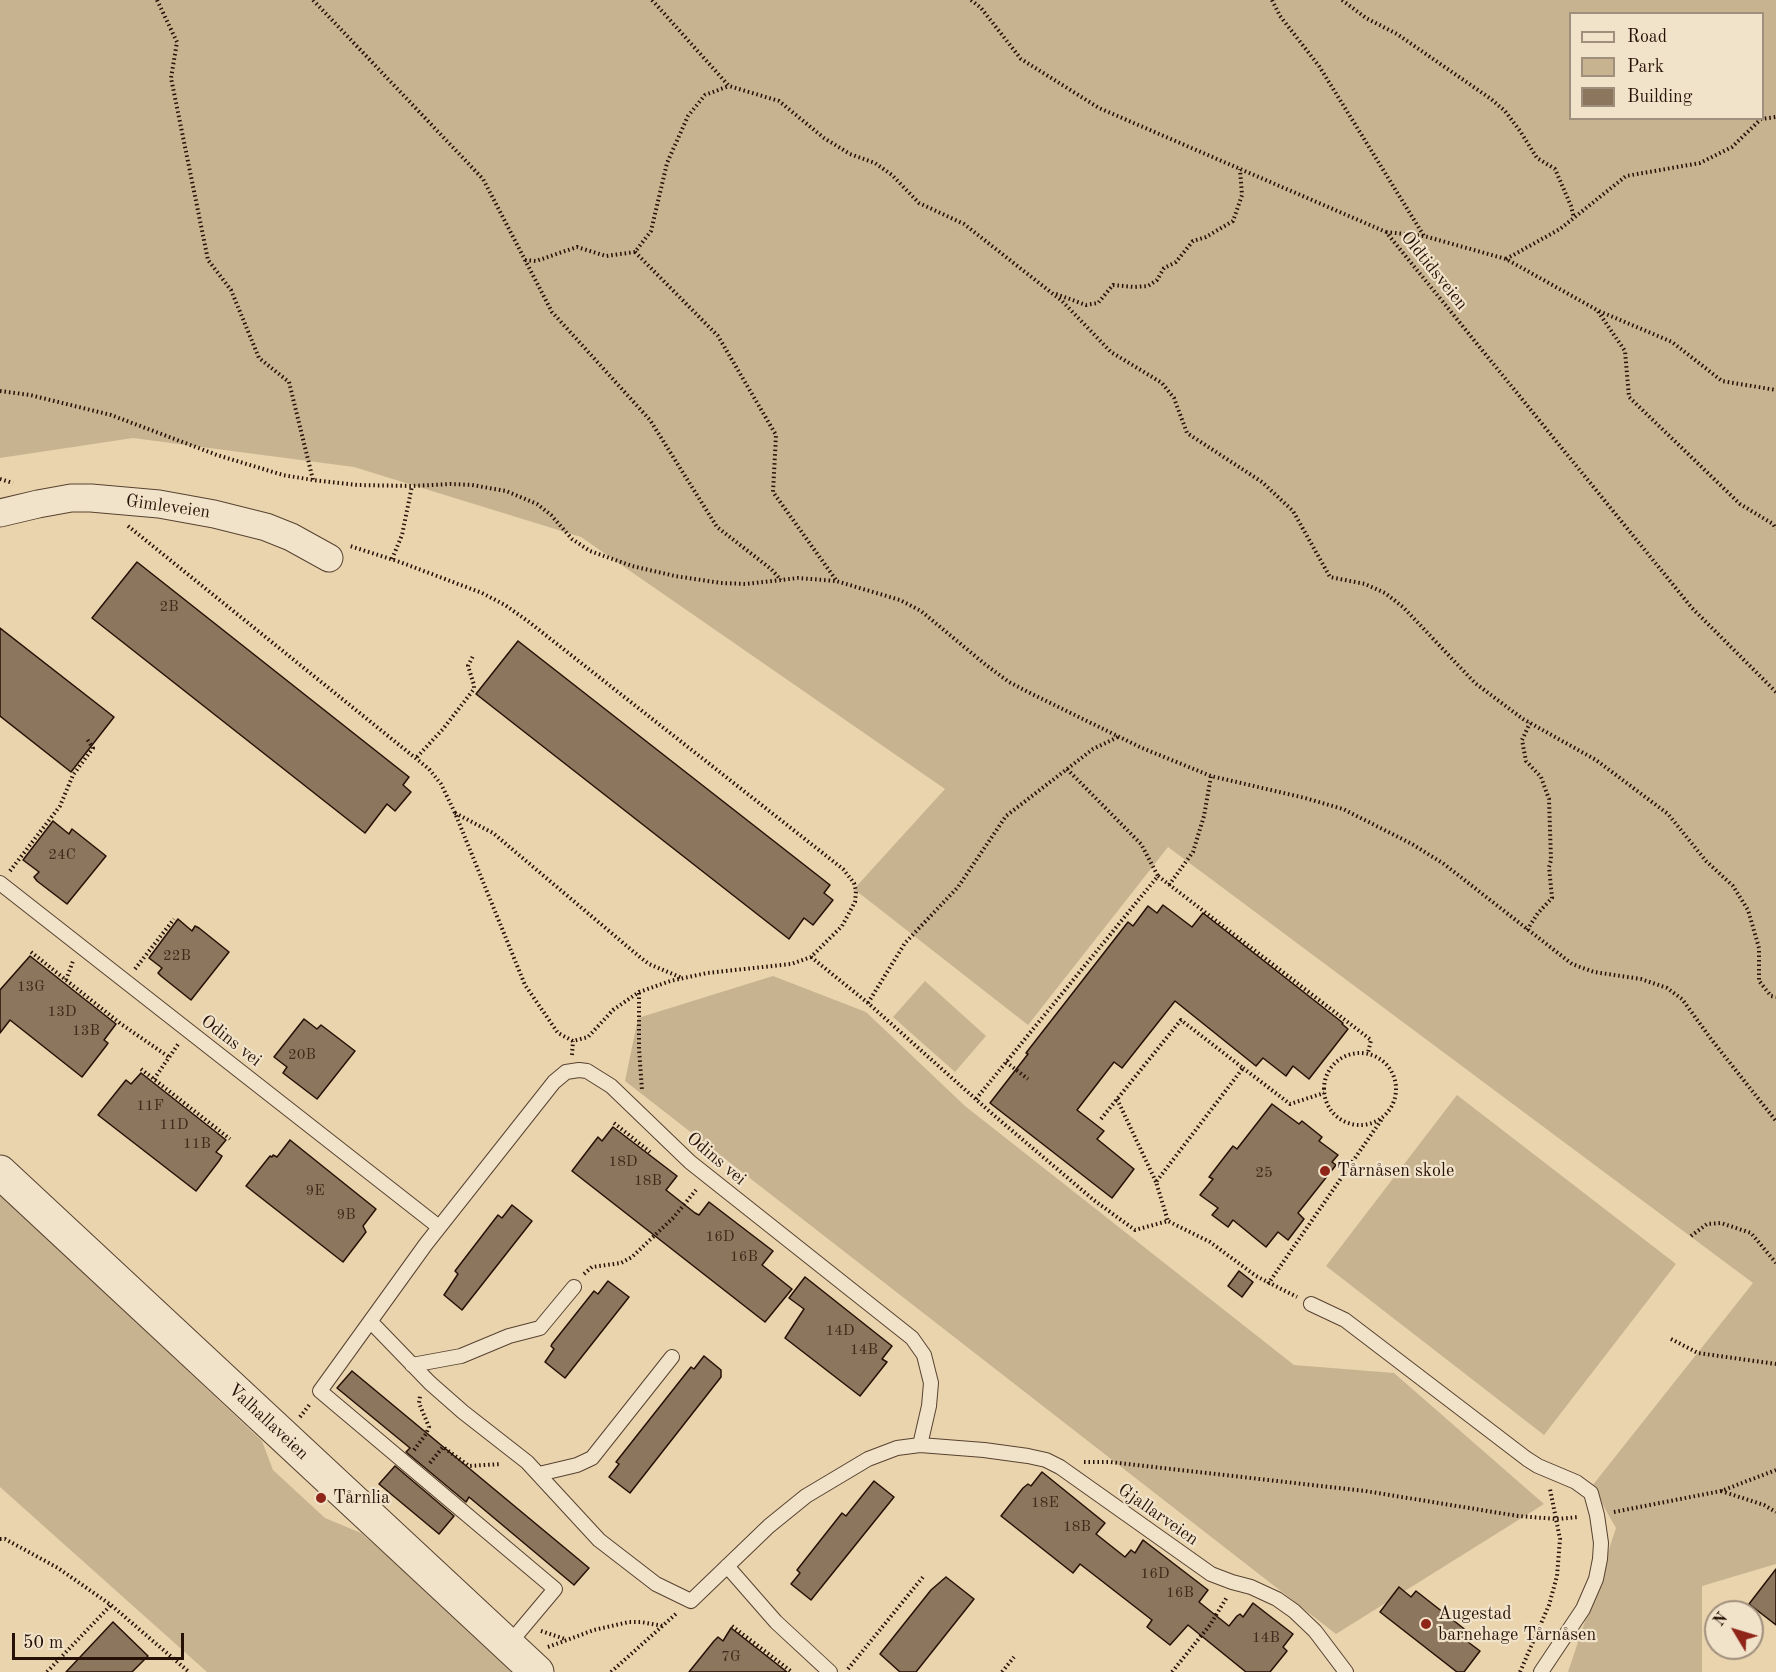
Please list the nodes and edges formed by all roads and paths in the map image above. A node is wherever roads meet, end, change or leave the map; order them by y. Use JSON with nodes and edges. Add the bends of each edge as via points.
{"nodes":[{"id":1,"x":158,"y":0,"type":"edge"},
{"id":2,"x":313,"y":0,"type":"edge"},
{"id":3,"x":652,"y":0,"type":"edge"},
{"id":4,"x":971,"y":0,"type":"edge"},
{"id":5,"x":1272,"y":0,"type":"edge"},
{"id":6,"x":1342,"y":0,"type":"edge"},
{"id":7,"x":729,"y":86,"type":"junction"},
{"id":8,"x":1760,"y":120,"type":"edge"},
{"id":9,"x":1240,"y":169,"type":"junction"},
{"id":10,"x":1574,"y":218,"type":"junction"},
{"id":11,"x":1386,"y":232,"type":"junction"},
{"id":12,"x":1424,"y":236,"type":"junction"},
{"id":13,"x":635,"y":252,"type":"junction"},
{"id":14,"x":525,"y":260,"type":"junction"},
{"id":15,"x":1506,"y":260,"type":"junction"},
{"id":16,"x":1052,"y":293,"type":"junction"},
{"id":17,"x":1597,"y":310,"type":"junction"},
{"id":18,"x":1776,"y":390,"type":"edge"},
{"id":19,"x":0,"y":391,"type":"edge"},
{"id":20,"x":313,"y":480,"type":"junction"},
{"id":21,"x":412,"y":486,"type":"junction"},
{"id":22,"x":111,"y":499,"type":"junction"},
{"id":23,"x":0,"y":513,"type":"edge"},
{"id":24,"x":1776,"y":529,"type":"edge"},
{"id":25,"x":329,"y":558,"type":"joint"},
{"id":26,"x":392,"y":559,"type":"junction"},
{"id":27,"x":781,"y":580,"type":"junction"},
{"id":28,"x":836,"y":581,"type":"junction"},
{"id":29,"x":473,"y":656,"type":"dead end"},
{"id":30,"x":1776,"y":692,"type":"edge"},
{"id":31,"x":1530,"y":723,"type":"junction"},
{"id":32,"x":1118,"y":736,"type":"junction"},
{"id":33,"x":87,"y":740,"type":"dead end"},
{"id":34,"x":417,"y":757,"type":"junction"},
{"id":35,"x":1067,"y":769,"type":"junction"},
{"id":36,"x":1211,"y":776,"type":"junction"},
{"id":37,"x":455,"y":813,"type":"junction"},
{"id":38,"x":1158,"y":876,"type":"junction"},
{"id":39,"x":0,"y":884,"type":"edge"},
{"id":40,"x":1169,"y":885,"type":"junction"},
{"id":41,"x":174,"y":919,"type":"dead end"},
{"id":42,"x":1527,"y":930,"type":"junction"},
{"id":43,"x":31,"y":952,"type":"dead end"},
{"id":44,"x":811,"y":957,"type":"junction"},
{"id":45,"x":70,"y":973,"type":"dead end"},
{"id":46,"x":683,"y":978,"type":"junction"},
{"id":47,"x":66,"y":980,"type":"junction"},
{"id":48,"x":126,"y":982,"type":"junction"},
{"id":49,"x":639,"y":992,"type":"junction"},
{"id":50,"x":1776,"y":997,"type":"edge"},
{"id":51,"x":868,"y":1003,"type":"junction"},
{"id":52,"x":188,"y":1031,"type":"junction"},
{"id":53,"x":1368,"y":1053,"type":"junction"},
{"id":54,"x":169,"y":1057,"type":"junction"},
{"id":55,"x":1006,"y":1062,"type":"junction"},
{"id":56,"x":1243,"y":1068,"type":"junction"},
{"id":57,"x":141,"y":1069,"type":"dead end"},
{"id":58,"x":154,"y":1079,"type":"junction"},
{"id":59,"x":1028,"y":1079,"type":"dead end"},
{"id":60,"x":1324,"y":1093,"type":"junction"},
{"id":61,"x":976,"y":1099,"type":"junction"},
{"id":62,"x":1117,"y":1099,"type":"junction"},
{"id":63,"x":643,"y":1115,"type":"junction"},
{"id":64,"x":1101,"y":1119,"type":"dead end"},
{"id":65,"x":1382,"y":1119,"type":"junction"},
{"id":66,"x":1776,"y":1121,"type":"edge"},
{"id":67,"x":614,"y":1123,"type":"dead end"},
{"id":68,"x":230,"y":1139,"type":"dead end"},
{"id":69,"x":655,"y":1155,"type":"dead end"},
{"id":70,"x":0,"y":1172,"type":"edge"},
{"id":71,"x":1156,"y":1182,"type":"junction"},
{"id":72,"x":683,"y":1206,"type":"dead end"},
{"id":73,"x":1168,"y":1221,"type":"junction"},
{"id":74,"x":439,"y":1227,"type":"junction"},
{"id":75,"x":1691,"y":1236,"type":"dead end"},
{"id":76,"x":1776,"y":1263,"type":"edge"},
{"id":77,"x":1268,"y":1284,"type":"junction"},
{"id":78,"x":574,"y":1287,"type":"joint"},
{"id":79,"x":1311,"y":1304,"type":"joint"},
{"id":80,"x":371,"y":1322,"type":"junction"},
{"id":81,"x":1671,"y":1339,"type":"dead end"},
{"id":82,"x":672,"y":1357,"type":"dead end"},
{"id":83,"x":1776,"y":1364,"type":"edge"},
{"id":84,"x":412,"y":1365,"type":"junction"},
{"id":85,"x":430,"y":1383,"type":"junction"},
{"id":86,"x":320,"y":1391,"type":"junction"},
{"id":87,"x":293,"y":1425,"type":"dead end"},
{"id":88,"x":920,"y":1445,"type":"junction"},
{"id":89,"x":519,"y":1456,"type":"junction"},
{"id":90,"x":405,"y":1463,"type":"junction"},
{"id":91,"x":1060,"y":1467,"type":"junction"},
{"id":92,"x":1776,"y":1470,"type":"edge"},
{"id":93,"x":1551,"y":1472,"type":"junction"},
{"id":94,"x":539,"y":1474,"type":"junction"},
{"id":95,"x":420,"y":1476,"type":"junction"},
{"id":96,"x":1721,"y":1491,"type":"junction"},
{"id":97,"x":1776,"y":1512,"type":"edge"},
{"id":98,"x":1597,"y":1515,"type":"junction"},
{"id":99,"x":1557,"y":1520,"type":"junction"},
{"id":100,"x":0,"y":1539,"type":"edge"},
{"id":101,"x":727,"y":1566,"type":"junction"},
{"id":102,"x":923,"y":1577,"type":"dead end"},
{"id":103,"x":1232,"y":1582,"type":"junction"},
{"id":104,"x":111,"y":1605,"type":"junction"},
{"id":105,"x":529,"y":1621,"type":"junction"},
{"id":106,"x":732,"y":1626,"type":"dead end"},
{"id":107,"x":567,"y":1639,"type":"junction"},
{"id":108,"x":508,"y":1645,"type":"junction"},
{"id":109,"x":1014,"y":1657,"type":"dead end"},
{"id":110,"x":541,"y":1661,"type":"edge"},
{"id":111,"x":47,"y":1672,"type":"edge"},
{"id":112,"x":189,"y":1672,"type":"edge"},
{"id":113,"x":611,"y":1672,"type":"edge"},
{"id":114,"x":792,"y":1672,"type":"edge"},
{"id":115,"x":830,"y":1672,"type":"edge"},
{"id":116,"x":845,"y":1672,"type":"edge"},
{"id":117,"x":1002,"y":1672,"type":"edge"},
{"id":118,"x":1172,"y":1672,"type":"edge"},
{"id":119,"x":1346,"y":1672,"type":"edge"},
{"id":120,"x":1520,"y":1672,"type":"edge"},
{"id":121,"x":1541,"y":1672,"type":"edge"}],
"edges":[{"from":1,"to":20,"type":"path","via":[[177,42],[171,78],[208,260],[231,290],[259,358],[289,382]]},
{"from":2,"to":14,"type":"path","via":[[483,179]]},
{"from":3,"to":7,"type":"path"},
{"from":4,"to":9,"type":"path","name":"Oldtidsveien","via":[[1021,59],[1099,108]]},
{"from":5,"to":12,"type":"path","via":[[1319,66]]},
{"from":6,"to":10,"type":"path","via":[[1505,111],[1537,158],[1554,169]]},
{"from":7,"to":13,"type":"path","via":[[705,95],[688,116],[667,163],[651,231]]},
{"from":7,"to":16,"type":"path","via":[[779,101],[824,138],[892,175],[919,202],[964,224]]},
{"from":8,"to":10,"type":"path","via":[[1732,147],[1700,163],[1626,176]]},
{"from":9,"to":11,"type":"path","name":"Oldtidsveien"},
{"from":9,"to":16,"type":"path","via":[[1242,195],[1233,221],[1193,241],[1176,262],[1164,268],[1158,280],[1148,286],[1113,285],[1098,303],[1086,305]]},
{"from":10,"to":15,"type":"path"},
{"from":11,"to":12,"type":"path"},
{"from":11,"to":30,"type":"path","name":"Oldtidsveien","via":[[1692,608]]},
{"from":12,"to":15,"type":"path"},
{"from":13,"to":14,"type":"path","via":[[606,256],[577,247],[536,261]]},
{"from":13,"to":28,"type":"path","via":[[718,336],[776,435],[772,492]]},
{"from":14,"to":27,"type":"path","via":[[552,312],[650,420],[717,527]]},
{"from":15,"to":17,"type":"path"},
{"from":16,"to":31,"type":"path","via":[[1111,352],[1162,383],[1174,398],[1187,434],[1262,482],[1293,511],[1330,578],[1365,584],[1385,593],[1475,683]]},
{"from":17,"to":18,"type":"path","via":[[1672,342],[1722,381]]},
{"from":17,"to":24,"type":"path","via":[[1624,351],[1629,397],[1740,504]]},
{"from":19,"to":20,"type":"path","via":[[30,394],[111,415],[245,464]]},
{"from":20,"to":21,"type":"path"},
{"from":21,"to":26,"type":"path","via":[[402,535]]},
{"from":21,"to":27,"type":"path","via":[[472,485],[525,498],[551,515],[580,545],[632,566],[721,583]]},
{"from":22,"to":23,"type":"street","name":"Gimleveien","via":[[71,498]]},
{"from":22,"to":25,"type":"street","name":"Gimleveien","via":[[241,520],[291,537]]},
{"from":22,"to":34,"type":"path","via":[[123,522]]},
{"from":25,"to":26,"type":"path","via":[[345,546]]},
{"from":26,"to":44,"type":"path","via":[[472,589],[515,611],[843,869],[854,883],[855,902],[842,927]]},
{"from":27,"to":28,"type":"path"},
{"from":28,"to":32,"type":"path","via":[[910,604],[1009,682]]},
{"from":29,"to":34,"type":"path","via":[[468,666],[474,689]]},
{"from":31,"to":42,"type":"path","via":[[1522,740],[1526,761],[1541,777],[1549,800],[1552,898]]},
{"from":31,"to":50,"type":"path","via":[[1596,760],[1668,814],[1706,861],[1733,886],[1748,910],[1759,948],[1759,981]]},
{"from":32,"to":35,"type":"path"},
{"from":32,"to":36,"type":"path"},
{"from":33,"to":39,"type":"path","via":[[93,748],[73,775],[60,806]]},
{"from":34,"to":37,"type":"path","via":[[441,784]]},
{"from":35,"to":38,"type":"path","via":[[1141,844]]},
{"from":35,"to":51,"type":"path","via":[[1006,816],[958,887],[905,943]]},
{"from":36,"to":40,"type":"path","via":[[1193,852]]},
{"from":36,"to":42,"type":"path","via":[[1343,809],[1413,844]]},
{"from":37,"to":46,"type":"path","via":[[493,833],[649,964]]},
{"from":37,"to":49,"type":"path","via":[[525,985],[558,1033],[573,1041],[588,1036],[613,1010]]},
{"from":38,"to":40,"type":"path"},
{"from":38,"to":55,"type":"path"},
{"from":39,"to":48,"type":"lane","name":"Odins vei"},
{"from":40,"to":53,"type":"path","via":[[1371,1040]]},
{"from":41,"to":48,"type":"path"},
{"from":42,"to":66,"type":"path","via":[[1582,969],[1641,979],[1676,993]]},
{"from":43,"to":47,"type":"path"},
{"from":44,"to":46,"type":"path","via":[[791,964]]},
{"from":44,"to":51,"type":"path"},
{"from":45,"to":47,"type":"path"},
{"from":46,"to":49,"type":"path"},
{"from":47,"to":54,"type":"path"},
{"from":48,"to":52,"type":"lane","name":"Odins vei"},
{"from":49,"to":63,"type":"path"},
{"from":51,"to":61,"type":"path"},
{"from":52,"to":54,"type":"path"},
{"from":52,"to":74,"type":"lane","name":"Odins vei"},
{"from":53,"to":60,"type":"path","via":[[1345,1055],[1336,1062],[1324,1081]]},
{"from":53,"to":65,"type":"path","via":[[1388,1064],[1397,1085],[1396,1098]]},
{"from":54,"to":58,"type":"path"},
{"from":55,"to":59,"type":"path"},
{"from":55,"to":61,"type":"path"},
{"from":56,"to":60,"type":"path","via":[[1290,1104]]},
{"from":56,"to":62,"type":"path","via":[[1181,1020]]},
{"from":56,"to":71,"type":"path"},
{"from":57,"to":58,"type":"path"},
{"from":58,"to":68,"type":"path"},
{"from":60,"to":65,"type":"path","via":[[1331,1110],[1346,1123],[1371,1124]]},
{"from":61,"to":73,"type":"path","via":[[1095,1201],[1135,1230]]},
{"from":62,"to":64,"type":"path"},
{"from":62,"to":71,"type":"path"},
{"from":63,"to":74,"type":"lane","name":"Odins vei","via":[[595,1075],[579,1070],[566,1072]]},
{"from":63,"to":88,"type":"lane","name":"Odins vei","via":[[690,1162],[917,1343],[931,1383]]},
{"from":65,"to":77,"type":"path"},
{"from":67,"to":69,"type":"path"},
{"from":70,"to":108,"type":"street","name":"Valhallaveien"},
{"from":71,"to":73,"type":"path"},
{"from":72,"to":78,"type":"path","via":[[632,1257],[621,1263],[592,1267]]},
{"from":73,"to":77,"type":"path","via":[[1210,1242]]},
{"from":74,"to":80,"type":"lane","name":"Odins vei"},
{"from":75,"to":76,"type":"path","via":[[1707,1224],[1721,1223],[1752,1233]]},
{"from":77,"to":79,"type":"path"},
{"from":78,"to":84,"type":"lane","via":[[540,1328],[509,1335],[461,1356]]},
{"from":79,"to":93,"type":"lane","via":[[1345,1320],[1517,1452]]},
{"from":80,"to":84,"type":"lane"},
{"from":80,"to":86,"type":"lane","name":"Odins vei"},
{"from":81,"to":83,"type":"path","via":[[1698,1353]]},
{"from":82,"to":94,"type":"lane","via":[[592,1458]]},
{"from":84,"to":85,"type":"lane"},
{"from":85,"to":89,"type":"lane"},
{"from":85,"to":90,"type":"path","via":[[418,1401],[428,1432]]},
{"from":86,"to":87,"type":"path"},
{"from":86,"to":90,"type":"lane"},
{"from":88,"to":91,"type":"lane","name":"Gjallarveien","via":[[1028,1456]]},
{"from":88,"to":101,"type":"lane","name":"Gjallarveien","via":[[881,1454],[828,1481],[769,1526]]},
{"from":89,"to":94,"type":"lane"},
{"from":89,"to":95,"type":"path","via":[[504,1463],[469,1466],[443,1447]]},
{"from":90,"to":95,"type":"lane"},
{"from":91,"to":99,"type":"path","via":[[1110,1462],[1365,1491]]},
{"from":91,"to":103,"type":"lane","name":"Gjallarveien","via":[[1201,1567]]},
{"from":92,"to":96,"type":"path"},
{"from":93,"to":98,"type":"lane","via":[[1591,1493]]},
{"from":93,"to":99,"type":"path","via":[[1550,1490]]},
{"from":94,"to":101,"type":"lane","name":"Gjallarveien","via":[[599,1540],[656,1584],[691,1601]]},
{"from":95,"to":105,"type":"lane","via":[[555,1589]]},
{"from":96,"to":97,"type":"path"},
{"from":96,"to":98,"type":"path"},
{"from":98,"to":99,"type":"path"},
{"from":98,"to":121,"type":"lane","via":[[1600,1551],[1596,1579],[1583,1609]]},
{"from":99,"to":120,"type":"path","via":[[1557,1576]]},
{"from":100,"to":104,"type":"path","via":[[58,1568]]},
{"from":101,"to":115,"type":"lane","via":[[776,1622]]},
{"from":102,"to":116,"type":"path"},
{"from":103,"to":118,"type":"path","via":[[1210,1625]]},
{"from":103,"to":119,"type":"lane","name":"Gjallarveien","via":[[1261,1591],[1294,1611],[1315,1630]]},
{"from":104,"to":111,"type":"path"},
{"from":104,"to":112,"type":"path"},
{"from":105,"to":107,"type":"path","via":[[546,1634]]},
{"from":105,"to":108,"type":"lane"},
{"from":106,"to":114,"type":"path"},
{"from":107,"to":110,"type":"path"},
{"from":107,"to":113,"type":"path","via":[[629,1622],[663,1626]]},
{"from":108,"to":110,"type":"street","name":"Valhallaveien"},
{"from":109,"to":117,"type":"path"}]}
